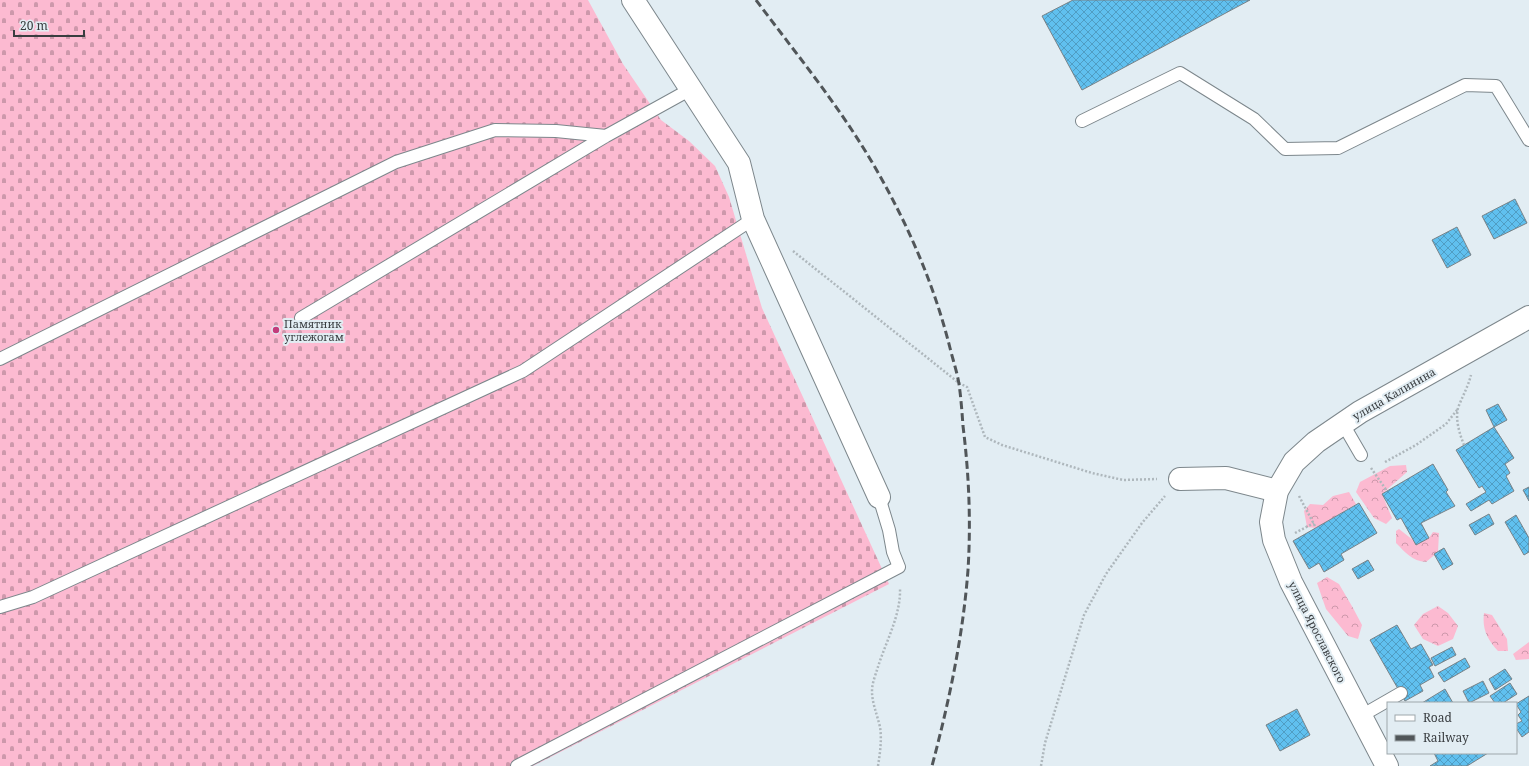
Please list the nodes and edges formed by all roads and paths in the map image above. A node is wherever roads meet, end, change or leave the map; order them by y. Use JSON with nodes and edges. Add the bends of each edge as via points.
{"nodes":[{"id":1,"x":633,"y":0,"type":"edge"},
{"id":2,"x":692,"y":89,"type":"junction"},
{"id":3,"x":1082,"y":121,"type":"dead end"},
{"id":4,"x":606,"y":136,"type":"junction"},
{"id":5,"x":1529,"y":140,"type":"edge"},
{"id":6,"x":753,"y":219,"type":"junction"},
{"id":7,"x":791,"y":249,"type":"dead end"},
{"id":8,"x":1529,"y":317,"type":"edge"},
{"id":9,"x":301,"y":318,"type":"dead end"},
{"id":10,"x":1477,"y":347,"type":"junction"},
{"id":11,"x":0,"y":359,"type":"edge"},
{"id":12,"x":1458,"y":410,"type":"junction"},
{"id":13,"x":1343,"y":424,"type":"junction"},
{"id":14,"x":1464,"y":445,"type":"dead end"},
{"id":15,"x":1361,"y":455,"type":"joint"},
{"id":16,"x":1385,"y":462,"type":"dead end"},
{"id":17,"x":1180,"y":479,"type":"junction"},
{"id":18,"x":1280,"y":487,"type":"junction"},
{"id":19,"x":1387,"y":491,"type":"dead end"},
{"id":20,"x":879,"y":497,"type":"joint"},
{"id":21,"x":1316,"y":528,"type":"dead end"},
{"id":22,"x":899,"y":567,"type":"junction"},
{"id":23,"x":0,"y":607,"type":"edge"},
{"id":24,"x":1401,"y":693,"type":"dead end"},
{"id":25,"x":1362,"y":716,"type":"junction"},
{"id":26,"x":517,"y":766,"type":"edge"},
{"id":27,"x":878,"y":766,"type":"edge"},
{"id":28,"x":1041,"y":766,"type":"edge"},
{"id":29,"x":1388,"y":766,"type":"edge"}],
"edges":[{"from":1,"to":2,"type":"street"},
{"from":2,"to":4,"type":"lane"},
{"from":2,"to":6,"type":"street","via":[[739,163]]},
{"from":3,"to":5,"type":"lane","via":[[1180,73],[1254,119],[1285,149],[1338,148],[1465,85],[1496,86]]},
{"from":4,"to":9,"type":"lane"},
{"from":4,"to":11,"type":"lane","via":[[556,131],[495,130],[396,162]]},
{"from":6,"to":20,"type":"street"},
{"from":6,"to":23,"type":"lane","via":[[524,371],[33,597]]},
{"from":7,"to":17,"type":"path","via":[[959,384],[967,387],[985,437],[1002,445],[1123,480]]},
{"from":8,"to":10,"type":"street","name":"улица Калинина"},
{"from":10,"to":12,"type":"path","via":[[1469,384]]},
{"from":10,"to":13,"type":"street","name":"улица Калинина"},
{"from":12,"to":14,"type":"path","via":[[1459,430]]},
{"from":12,"to":16,"type":"path","via":[[1446,424]]},
{"from":13,"to":15,"type":"lane"},
{"from":13,"to":18,"type":"street","name":"улица Калинина","via":[[1316,442],[1294,462]]},
{"from":15,"to":19,"type":"path"},
{"from":17,"to":18,"type":"street","via":[[1226,478]]},
{"from":17,"to":28,"type":"path","via":[[1142,523],[1106,574],[1084,615],[1045,743]]},
{"from":18,"to":21,"type":"path","via":[[1293,488]]},
{"from":18,"to":25,"type":"street","name":"улица Ярославского","via":[[1271,522],[1274,540],[1291,582]]},
{"from":20,"to":22,"type":"lane"},
{"from":22,"to":26,"type":"lane"},
{"from":22,"to":27,"type":"path","via":[[900,595],[894,625],[881,657],[872,690],[874,711],[880,727],[881,749]]},
{"from":24,"to":25,"type":"lane"},
{"from":25,"to":29,"type":"street","name":"улица Ярославского"}]}
